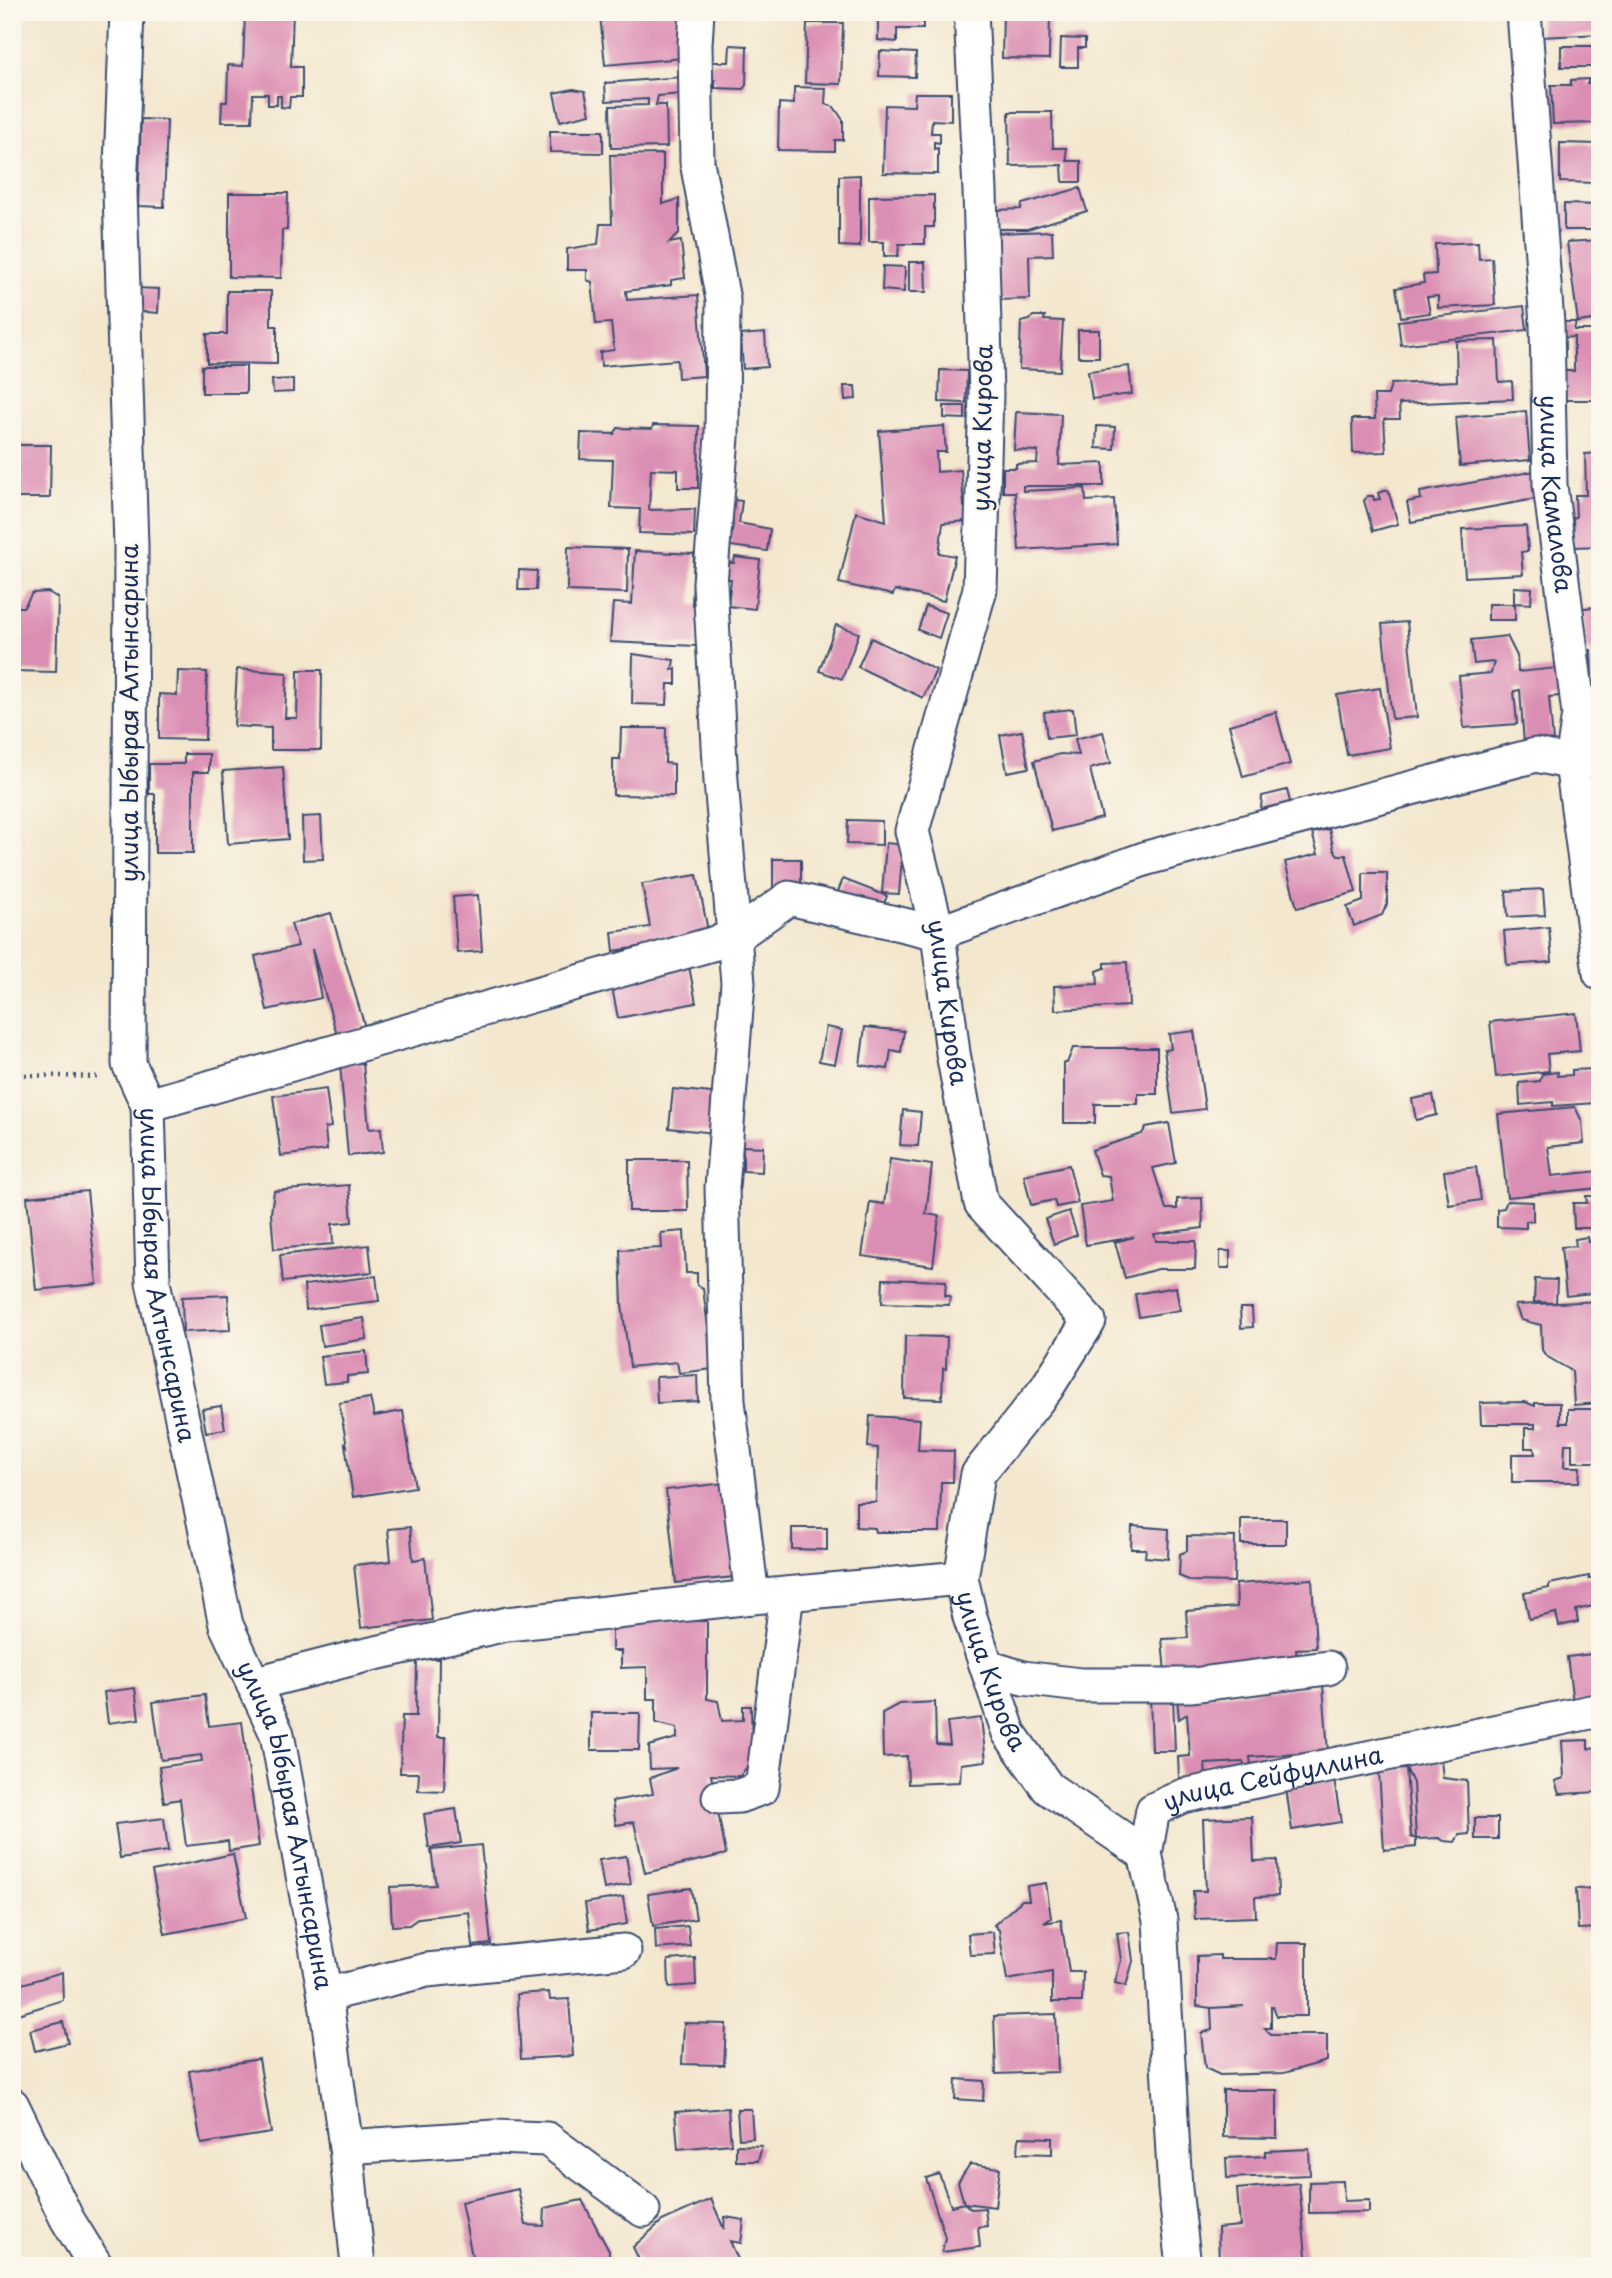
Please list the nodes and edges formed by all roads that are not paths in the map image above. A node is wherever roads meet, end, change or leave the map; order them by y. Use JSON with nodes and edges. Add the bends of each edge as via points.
{"nodes":[{"id":1,"x":127,"y":12,"type":"edge"},
{"id":2,"x":697,"y":12,"type":"edge"},
{"id":3,"x":971,"y":12,"type":"edge"},
{"id":4,"x":1524,"y":12,"type":"edge"},
{"id":5,"x":1586,"y":760,"type":"edge"},
{"id":6,"x":938,"y":933,"type":"junction"},
{"id":7,"x":733,"y":938,"type":"junction"},
{"id":8,"x":1600,"y":972,"type":"edge"},
{"id":9,"x":148,"y":1105,"type":"junction"},
{"id":10,"x":961,"y":1578,"type":"junction"},
{"id":11,"x":787,"y":1594,"type":"junction"},
{"id":12,"x":752,"y":1597,"type":"junction"},
{"id":13,"x":987,"y":1667,"type":"junction"},
{"id":14,"x":1328,"y":1668,"type":"dead end"},
{"id":15,"x":253,"y":1684,"type":"junction"},
{"id":16,"x":1600,"y":1710,"type":"edge"},
{"id":17,"x":719,"y":1797,"type":"dead end"},
{"id":18,"x":1144,"y":1854,"type":"junction"},
{"id":19,"x":624,"y":1951,"type":"dead end"},
{"id":20,"x":325,"y":1995,"type":"junction"},
{"id":21,"x":12,"y":2105,"type":"edge"},
{"id":22,"x":346,"y":2147,"type":"junction"},
{"id":23,"x":643,"y":2210,"type":"dead end"},
{"id":24,"x":96,"y":2266,"type":"edge"},
{"id":25,"x":358,"y":2266,"type":"edge"},
{"id":26,"x":1184,"y":2266,"type":"edge"}],
"edges":[{"from":1,"to":9,"type":"street","name":"улица Ыбырая Алтынсарина","via":[[120,192],[131,546],[130,1064]]},
{"from":2,"to":7,"type":"street","via":[[697,162],[723,300],[722,437],[710,583]]},
{"from":3,"to":6,"type":"street","name":"улица Кирова","via":[[986,394],[980,589],[912,831]]},
{"from":4,"to":5,"type":"street","name":"улица Камалова","via":[[1547,324],[1550,485]]},
{"from":5,"to":6,"type":"street","via":[[1536,755],[1147,858]]},
{"from":5,"to":8,"type":"street","name":"улица Камалова"},
{"from":6,"to":7,"type":"street","via":[[789,898]]},
{"from":6,"to":10,"type":"street","name":"улица Кирова","via":[[953,1053],[981,1203],[1089,1321],[1046,1389],[978,1475]]},
{"from":7,"to":9,"type":"street"},
{"from":7,"to":12,"type":"street","via":[[738,983],[722,1201],[729,1401]]},
{"from":9,"to":15,"type":"street","name":"улица Ыбырая Алтынсарина","via":[[153,1282],[226,1625]]},
{"from":10,"to":11,"type":"street"},
{"from":10,"to":13,"type":"street","name":"улица Кирова"},
{"from":11,"to":12,"type":"street"},
{"from":11,"to":17,"type":"street","via":[[762,1788]]},
{"from":12,"to":15,"type":"street","via":[[507,1624]]},
{"from":13,"to":14,"type":"street","via":[[1023,1678],[1150,1685],[1192,1685]]},
{"from":13,"to":18,"type":"street","name":"улица Кирова","via":[[1009,1733],[1048,1788]]},
{"from":15,"to":20,"type":"street","name":"улица Ыбырая Алтынсарина","via":[[277,1734]]},
{"from":16,"to":18,"type":"street","name":"улица Сейфуллина","via":[[1183,1796],[1153,1810]]},
{"from":18,"to":26,"type":"street","name":"улица Сейфуллина","via":[[1160,1920],[1175,2189]]},
{"from":19,"to":20,"type":"street","via":[[427,1970]]},
{"from":20,"to":22,"type":"street","name":"улица Ыбырая Алтынсарина"},
{"from":21,"to":24,"type":"street","via":[[67,2219]]},
{"from":22,"to":23,"type":"street","via":[[495,2137],[547,2139]]},
{"from":22,"to":25,"type":"street","name":"улица Ыбырая Алтынсарина"}]}
